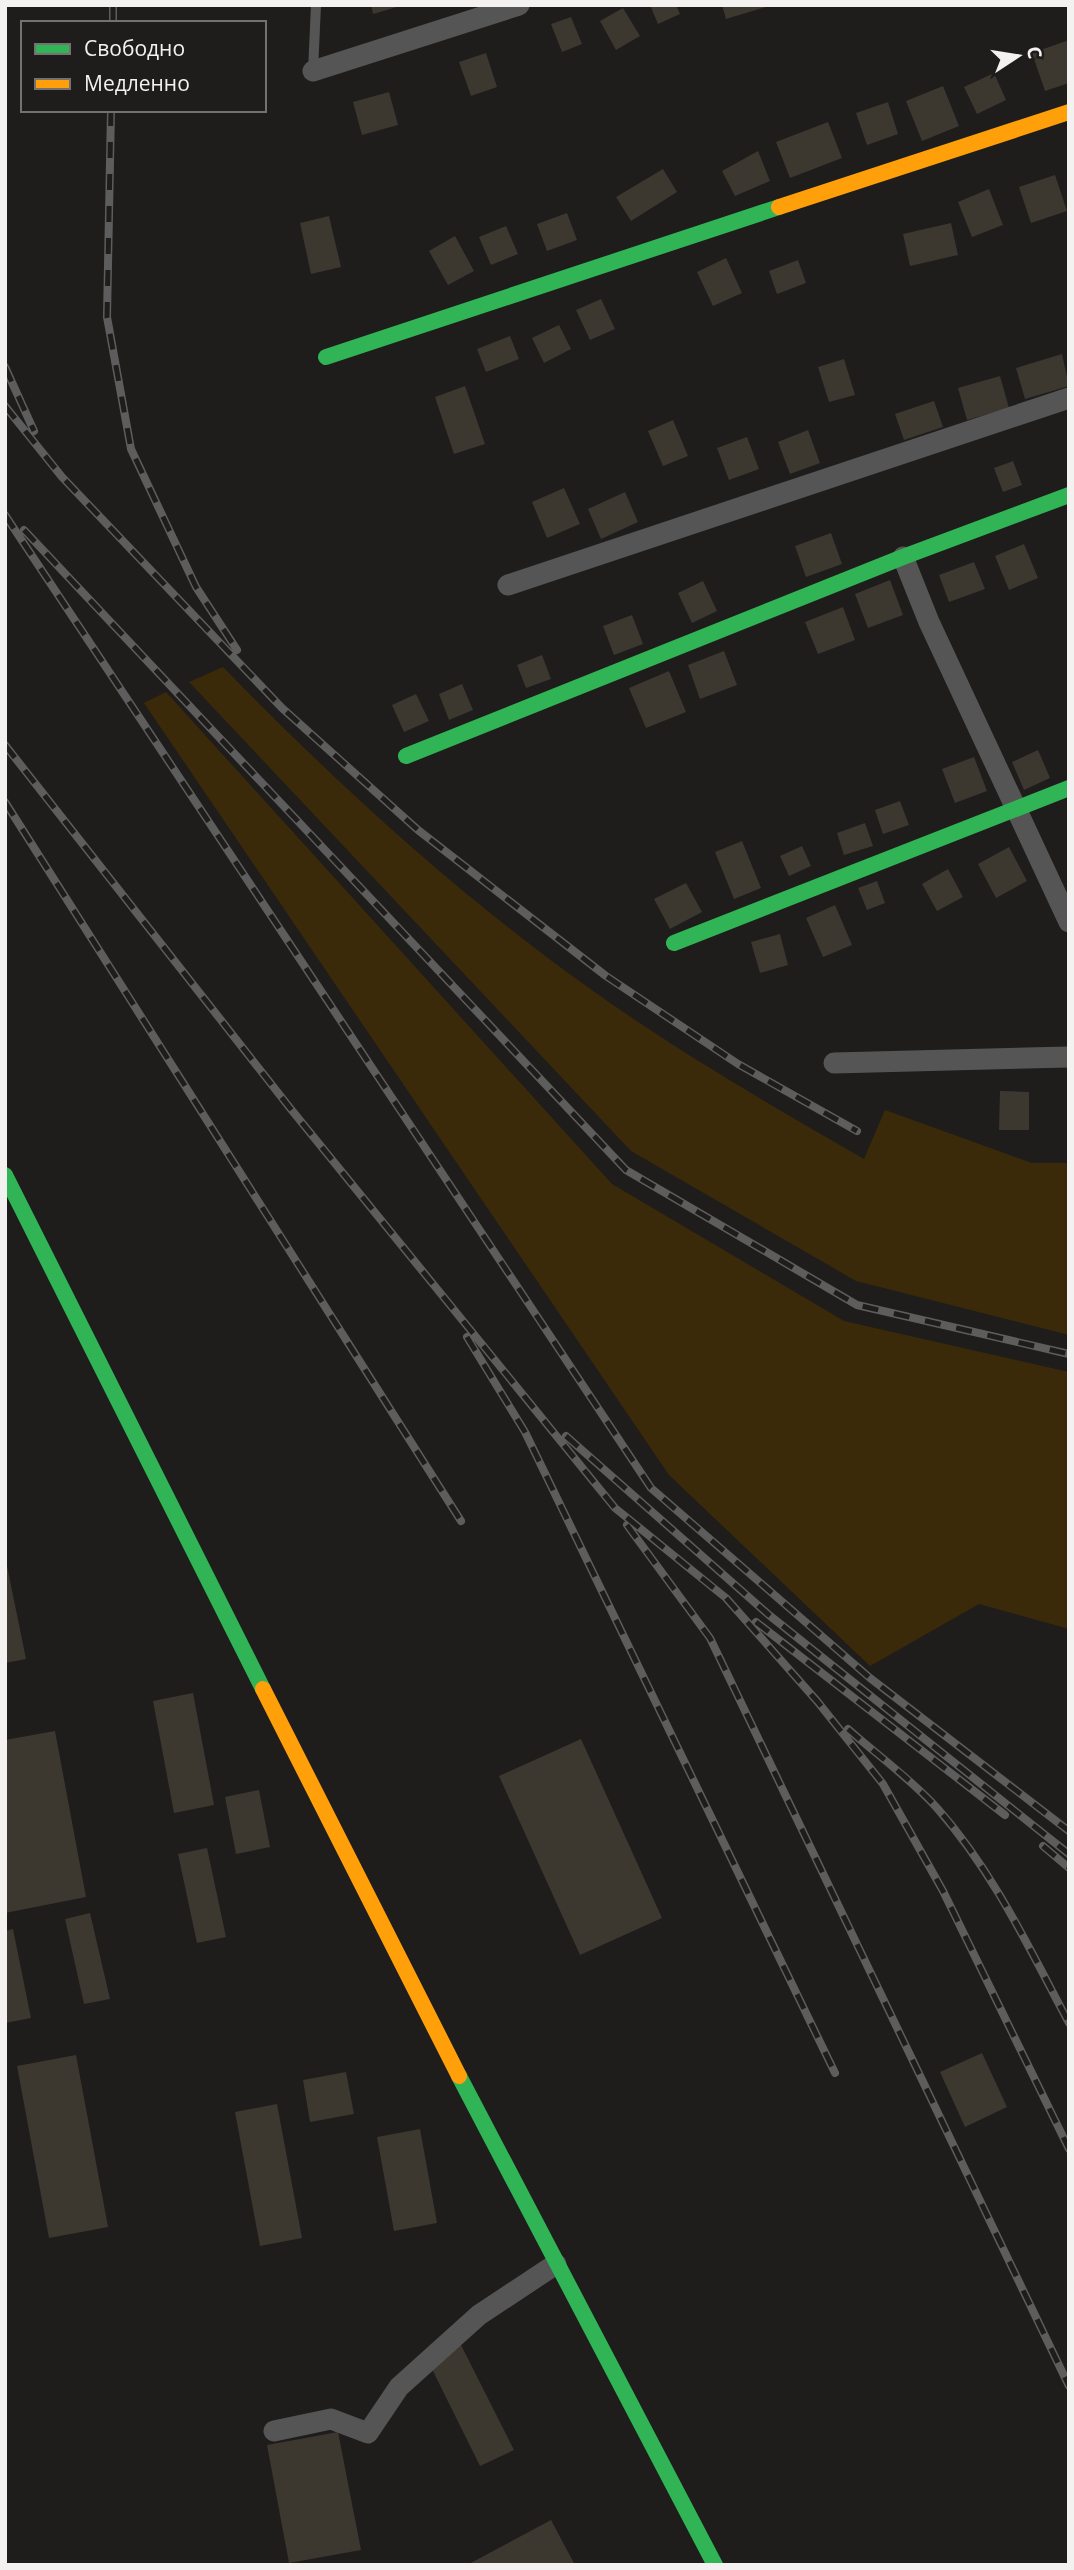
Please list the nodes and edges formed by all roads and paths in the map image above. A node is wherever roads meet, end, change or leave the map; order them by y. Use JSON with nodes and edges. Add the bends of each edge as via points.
{"nodes":[{"id":1,"x":316,"y":5,"type":"edge"},
{"id":2,"x":519,"y":5,"type":"edge"},
{"id":3,"x":313,"y":71,"type":"joint"},
{"id":4,"x":1069,"y":113,"type":"edge"},
{"id":5,"x":326,"y":357,"type":"dead end"},
{"id":6,"x":1069,"y":398,"type":"edge"},
{"id":7,"x":1069,"y":495,"type":"edge"},
{"id":8,"x":903,"y":557,"type":"junction"},
{"id":9,"x":508,"y":584,"type":"dead end"},
{"id":10,"x":406,"y":756,"type":"dead end"},
{"id":11,"x":1069,"y":788,"type":"edge"},
{"id":12,"x":1016,"y":810,"type":"junction"},
{"id":13,"x":1069,"y":922,"type":"edge"},
{"id":14,"x":674,"y":943,"type":"dead end"},
{"id":15,"x":1069,"y":1058,"type":"edge"},
{"id":16,"x":834,"y":1063,"type":"dead end"},
{"id":17,"x":5,"y":1175,"type":"edge"},
{"id":18,"x":556,"y":2264,"type":"junction"},
{"id":19,"x":274,"y":2431,"type":"dead end"},
{"id":20,"x":715,"y":2565,"type":"edge"}],
"edges":[{"from":1,"to":3,"type":"lane"},
{"from":2,"to":3,"type":"street"},
{"from":4,"to":5,"type":"street"},
{"from":6,"to":9,"type":"street"},
{"from":7,"to":8,"type":"street"},
{"from":8,"to":10,"type":"street"},
{"from":8,"to":12,"type":"street"},
{"from":11,"to":12,"type":"street"},
{"from":12,"to":13,"type":"street"},
{"from":12,"to":14,"type":"street"},
{"from":15,"to":16,"type":"street"},
{"from":17,"to":18,"type":"street"},
{"from":18,"to":19,"type":"street","via":[[479,2315],[400,2386],[368,2433],[331,2419]]},
{"from":18,"to":20,"type":"street"}]}
